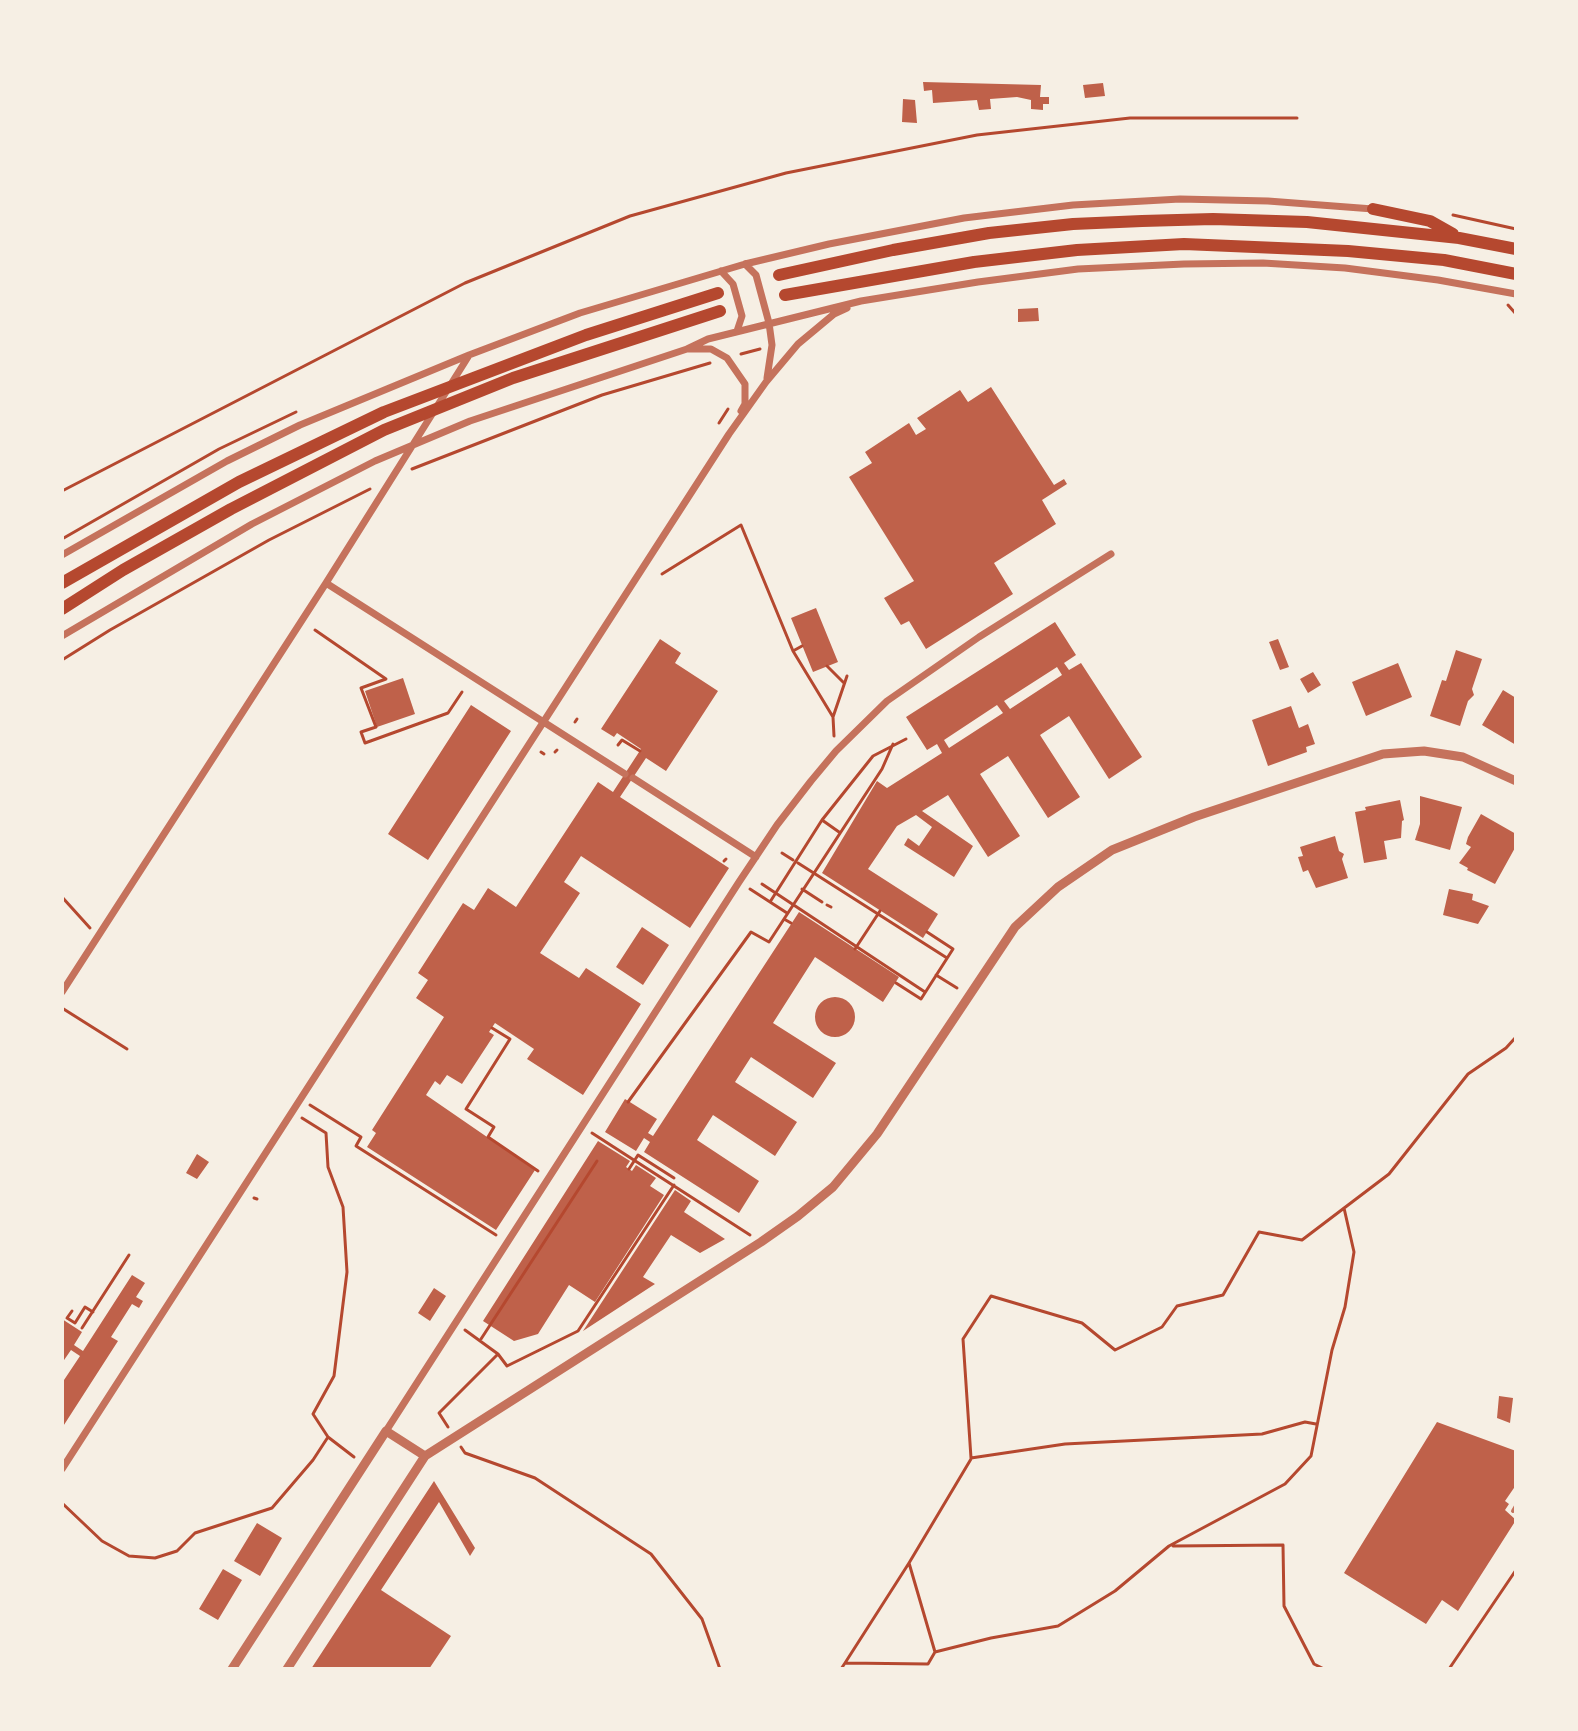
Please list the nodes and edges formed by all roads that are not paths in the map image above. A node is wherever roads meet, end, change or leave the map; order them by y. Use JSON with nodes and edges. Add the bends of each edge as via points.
{"nodes":[{"id":1,"x":1373,"y":209,"type":"joint"},
{"id":2,"x":1459,"y":238,"type":"junction"},
{"id":3,"x":1516,"y":249,"type":"edge"},
{"id":4,"x":745,"y":264,"type":"junction"},
{"id":5,"x":721,"y":271,"type":"junction"},
{"id":6,"x":1516,"y":274,"type":"edge"},
{"id":7,"x":779,"y":275,"type":"dead end"},
{"id":8,"x":718,"y":293,"type":"dead end"},
{"id":9,"x":1516,"y":294,"type":"edge"},
{"id":10,"x":785,"y":295,"type":"dead end"},
{"id":11,"x":861,"y":301,"type":"junction"},
{"id":12,"x":720,"y":311,"type":"dead end"},
{"id":13,"x":769,"y":323,"type":"junction"},
{"id":14,"x":737,"y":331,"type":"junction"},
{"id":15,"x":687,"y":349,"type":"junction"},
{"id":16,"x":469,"y":355,"type":"junction"},
{"id":17,"x":766,"y":382,"type":"junction"},
{"id":18,"x":729,"y":434,"type":"junction"},
{"id":19,"x":1111,"y":554,"type":"dead end"},
{"id":20,"x":62,"y":555,"type":"edge"},
{"id":21,"x":62,"y":583,"type":"edge"},
{"id":22,"x":326,"y":583,"type":"junction"},
{"id":23,"x":62,"y":609,"type":"edge"},
{"id":24,"x":62,"y":636,"type":"edge"},
{"id":25,"x":543,"y":722,"type":"junction"},
{"id":26,"x":1516,"y":781,"type":"edge"},
{"id":27,"x":756,"y":857,"type":"junction"},
{"id":28,"x":62,"y":992,"type":"edge"},
{"id":29,"x":386,"y":1431,"type":"junction"},
{"id":30,"x":425,"y":1456,"type":"junction"},
{"id":31,"x":62,"y":1469,"type":"edge"},
{"id":32,"x":232,"y":1669,"type":"edge"},
{"id":33,"x":287,"y":1669,"type":"edge"}],
"edges":[{"from":1,"to":2,"type":"highway","via":[[1430,221]]},
{"from":1,"to":4,"type":"street","via":[[1180,199],[1073,205],[964,218]]},
{"from":2,"to":3,"type":"highway"},
{"from":2,"to":7,"type":"highway","via":[[1307,222],[1100,223],[989,233]]},
{"from":4,"to":5,"type":"street"},
{"from":4,"to":13,"type":"street","via":[[756,275]]},
{"from":5,"to":14,"type":"street","via":[[733,284],[742,316]]},
{"from":5,"to":16,"type":"street","via":[[580,313]]},
{"from":6,"to":10,"type":"highway","via":[[1375,253],[1184,244],[974,262]]},
{"from":8,"to":21,"type":"highway","via":[[586,335],[384,412],[239,482]]},
{"from":9,"to":11,"type":"street","via":[[1345,268],[1263,263],[1078,269]]},
{"from":11,"to":13,"type":"street"},
{"from":11,"to":17,"type":"street","via":[[834,314],[798,344]]},
{"from":12,"to":23,"type":"highway","via":[[513,378],[384,430],[231,509]]},
{"from":13,"to":14,"type":"street"},
{"from":13,"to":17,"type":"street","via":[[772,360]]},
{"from":14,"to":15,"type":"street"},
{"from":15,"to":18,"type":"street","via":[[711,349],[727,358],[745,384],[745,404]]},
{"from":15,"to":24,"type":"street","via":[[470,421],[375,461],[252,524]]},
{"from":16,"to":20,"type":"street","via":[[263,443]]},
{"from":16,"to":22,"type":"street"},
{"from":17,"to":18,"type":"street"},
{"from":18,"to":25,"type":"street"},
{"from":19,"to":27,"type":"street","via":[[887,701],[836,751]]},
{"from":22,"to":25,"type":"street"},
{"from":22,"to":28,"type":"street"},
{"from":25,"to":27,"type":"street"},
{"from":25,"to":31,"type":"street"},
{"from":26,"to":30,"type":"street","via":[[1463,757],[1424,751],[1383,754],[1112,850],[1076,873],[1015,927],[877,1134],[833,1187],[761,1242]]},
{"from":27,"to":29,"type":"street"},
{"from":29,"to":30,"type":"street"},
{"from":29,"to":32,"type":"street"},
{"from":30,"to":33,"type":"street"}]}
